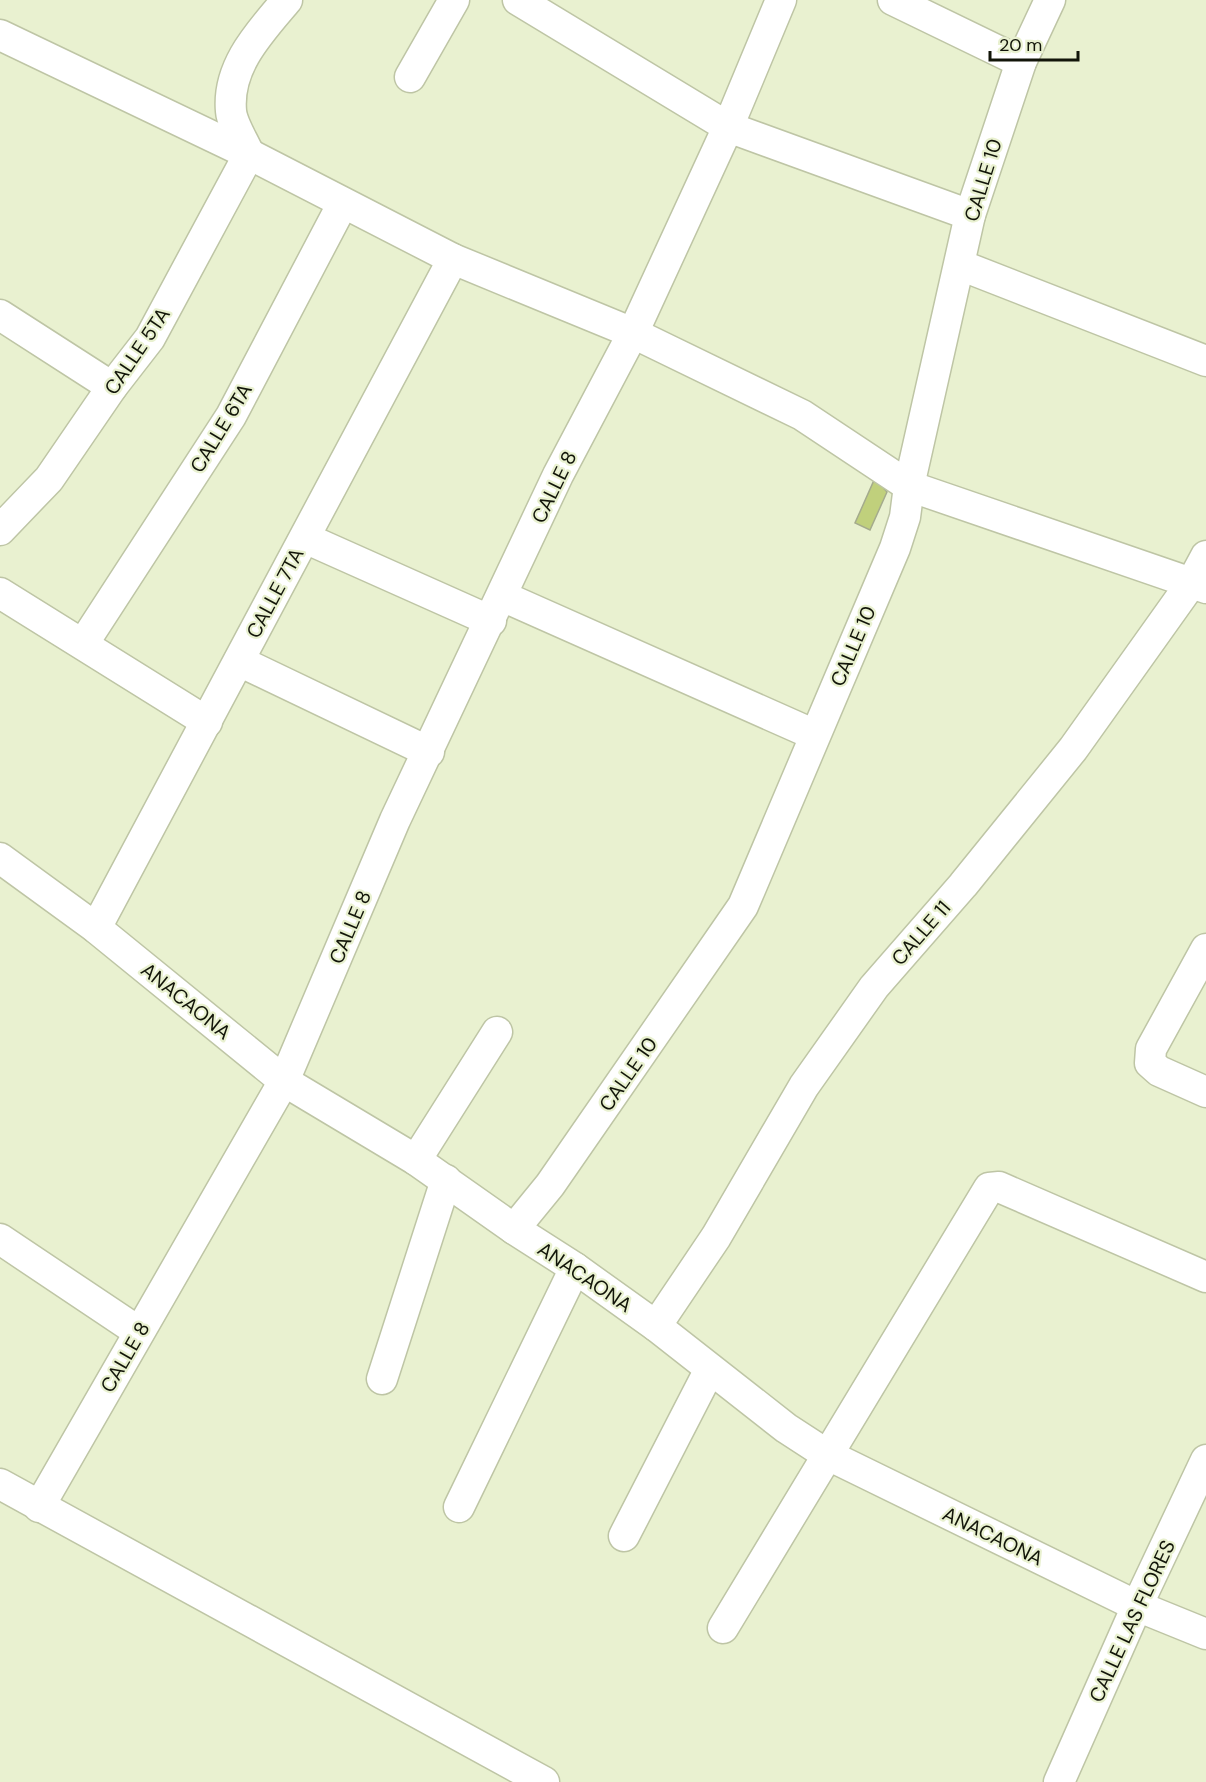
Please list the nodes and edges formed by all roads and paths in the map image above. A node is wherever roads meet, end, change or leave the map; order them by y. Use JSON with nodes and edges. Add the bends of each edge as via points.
{"nodes":[{"id":1,"x":287,"y":0,"type":"edge"},
{"id":2,"x":454,"y":0,"type":"edge"},
{"id":3,"x":518,"y":0,"type":"edge"},
{"id":4,"x":781,"y":0,"type":"edge"},
{"id":5,"x":893,"y":0,"type":"edge"},
{"id":6,"x":1050,"y":0,"type":"edge"},
{"id":7,"x":3,"y":42,"type":"edge"},
{"id":8,"x":1020,"y":62,"type":"junction"},
{"id":9,"x":410,"y":77,"type":"dead end"},
{"id":10,"x":728,"y":127,"type":"junction"},
{"id":11,"x":249,"y":154,"type":"junction"},
{"id":12,"x":343,"y":203,"type":"junction"},
{"id":13,"x":970,"y":215,"type":"junction"},
{"id":14,"x":453,"y":259,"type":"junction"},
{"id":15,"x":960,"y":265,"type":"junction"},
{"id":16,"x":0,"y":315,"type":"edge"},
{"id":17,"x":633,"y":333,"type":"junction"},
{"id":18,"x":1206,"y":361,"type":"edge"},
{"id":19,"x":112,"y":387,"type":"junction"},
{"id":20,"x":909,"y":486,"type":"junction"},
{"id":21,"x":0,"y":530,"type":"edge"},
{"id":22,"x":304,"y":538,"type":"junction"},
{"id":23,"x":1206,"y":556,"type":"edge"},
{"id":24,"x":1199,"y":585,"type":"edge"},
{"id":25,"x":0,"y":593,"type":"edge"},
{"id":26,"x":497,"y":609,"type":"junction"},
{"id":27,"x":83,"y":644,"type":"junction"},
{"id":28,"x":239,"y":661,"type":"junction"},
{"id":29,"x":207,"y":722,"type":"junction"},
{"id":30,"x":815,"y":735,"type":"junction"},
{"id":31,"x":429,"y":752,"type":"junction"},
{"id":32,"x":1,"y":862,"type":"edge"},
{"id":33,"x":96,"y":928,"type":"junction"},
{"id":34,"x":1206,"y":949,"type":"edge"},
{"id":35,"x":497,"y":1032,"type":"dead end"},
{"id":36,"x":284,"y":1081,"type":"junction"},
{"id":37,"x":1206,"y":1092,"type":"edge"},
{"id":38,"x":416,"y":1160,"type":"junction"},
{"id":39,"x":446,"y":1180,"type":"junction"},
{"id":40,"x":514,"y":1229,"type":"junction"},
{"id":41,"x":0,"y":1239,"type":"edge"},
{"id":42,"x":575,"y":1268,"type":"junction"},
{"id":43,"x":1206,"y":1277,"type":"edge"},
{"id":44,"x":656,"y":1326,"type":"junction"},
{"id":45,"x":139,"y":1332,"type":"junction"},
{"id":46,"x":710,"y":1369,"type":"junction"},
{"id":47,"x":382,"y":1379,"type":"dead end"},
{"id":48,"x":826,"y":1454,"type":"junction"},
{"id":49,"x":1206,"y":1460,"type":"edge"},
{"id":50,"x":0,"y":1484,"type":"edge"},
{"id":51,"x":39,"y":1507,"type":"junction"},
{"id":52,"x":459,"y":1507,"type":"dead end"},
{"id":53,"x":624,"y":1536,"type":"dead end"},
{"id":54,"x":1137,"y":1606,"type":"junction"},
{"id":55,"x":723,"y":1628,"type":"dead end"},
{"id":56,"x":1206,"y":1634,"type":"edge"},
{"id":57,"x":544,"y":1782,"type":"edge"},
{"id":58,"x":1059,"y":1782,"type":"edge"}],
"edges":[{"from":1,"to":11,"type":"street","via":[[252,41],[233,80],[231,112]]},
{"from":2,"to":9,"type":"street"},
{"from":3,"to":10,"type":"street"},
{"from":4,"to":10,"type":"street","name":"CALLE 8"},
{"from":5,"to":8,"type":"street"},
{"from":6,"to":8,"type":"street","name":"CALLE 10"},
{"from":7,"to":11,"type":"street"},
{"from":8,"to":13,"type":"street","name":"CALLE 10"},
{"from":10,"to":13,"type":"street"},
{"from":10,"to":17,"type":"street","name":"CALLE 8"},
{"from":11,"to":12,"type":"street"},
{"from":11,"to":19,"type":"street","name":"CALLE 5TA","via":[[150,338]]},
{"from":12,"to":14,"type":"street"},
{"from":12,"to":27,"type":"street","name":"CALLE 6TA","via":[[231,416]]},
{"from":13,"to":15,"type":"street","name":"CALLE 10"},
{"from":14,"to":17,"type":"street"},
{"from":14,"to":22,"type":"street","name":"CALLE 7TA"},
{"from":15,"to":18,"type":"street"},
{"from":15,"to":20,"type":"street","name":"CALLE 10"},
{"from":16,"to":19,"type":"street"},
{"from":17,"to":20,"type":"street","via":[[802,415]]},
{"from":17,"to":26,"type":"street","name":"CALLE 8","via":[[558,475]]},
{"from":19,"to":21,"type":"street","name":"CALLE 5TA","via":[[49,479]]},
{"from":20,"to":24,"type":"street"},
{"from":20,"to":30,"type":"street","name":"CALLE 10","via":[[895,548]]},
{"from":22,"to":26,"type":"street"},
{"from":22,"to":28,"type":"street","name":"CALLE 7TA"},
{"from":23,"to":24,"type":"street","name":"CALLE 11"},
{"from":24,"to":44,"type":"street","name":"CALLE 11","via":[[1073,749],[874,987],[804,1086],[716,1237]]},
{"from":25,"to":27,"type":"street"},
{"from":26,"to":30,"type":"street"},
{"from":26,"to":31,"type":"street","name":"CALLE 8"},
{"from":27,"to":29,"type":"street"},
{"from":28,"to":29,"type":"street","name":"CALLE 7TA"},
{"from":28,"to":31,"type":"street"},
{"from":29,"to":33,"type":"street","name":"CALLE 7TA"},
{"from":30,"to":40,"type":"street","name":"CALLE 10","via":[[743,906],[727,934],[550,1185]]},
{"from":31,"to":36,"type":"street","name":"CALLE 8","via":[[395,820]]},
{"from":32,"to":33,"type":"street","name":"ANACAONA"},
{"from":33,"to":36,"type":"street","name":"ANACAONA"},
{"from":34,"to":37,"type":"street","via":[[1151,1049],[1150,1063]]},
{"from":35,"to":38,"type":"street"},
{"from":36,"to":38,"type":"street","name":"ANACAONA"},
{"from":36,"to":45,"type":"street","name":"CALLE 8"},
{"from":38,"to":39,"type":"street","name":"ANACAONA"},
{"from":39,"to":40,"type":"street","name":"ANACAONA"},
{"from":39,"to":47,"type":"street"},
{"from":40,"to":42,"type":"street","name":"ANACAONA"},
{"from":41,"to":45,"type":"street"},
{"from":42,"to":44,"type":"street","name":"ANACAONA"},
{"from":42,"to":52,"type":"street"},
{"from":43,"to":48,"type":"street","via":[[999,1186],[989,1188]]},
{"from":44,"to":46,"type":"street","name":"ANACAONA"},
{"from":45,"to":51,"type":"street","name":"CALLE 8"},
{"from":46,"to":48,"type":"street","name":"ANACAONA"},
{"from":46,"to":53,"type":"street"},
{"from":48,"to":54,"type":"street","name":"ANACAONA"},
{"from":48,"to":55,"type":"street"},
{"from":49,"to":54,"type":"street","name":"CALLE LAS FLORES"},
{"from":50,"to":51,"type":"street"},
{"from":51,"to":57,"type":"street"},
{"from":54,"to":56,"type":"street","name":"ANACAONA"},
{"from":54,"to":58,"type":"street","name":"CALLE LAS FLORES"}]}
